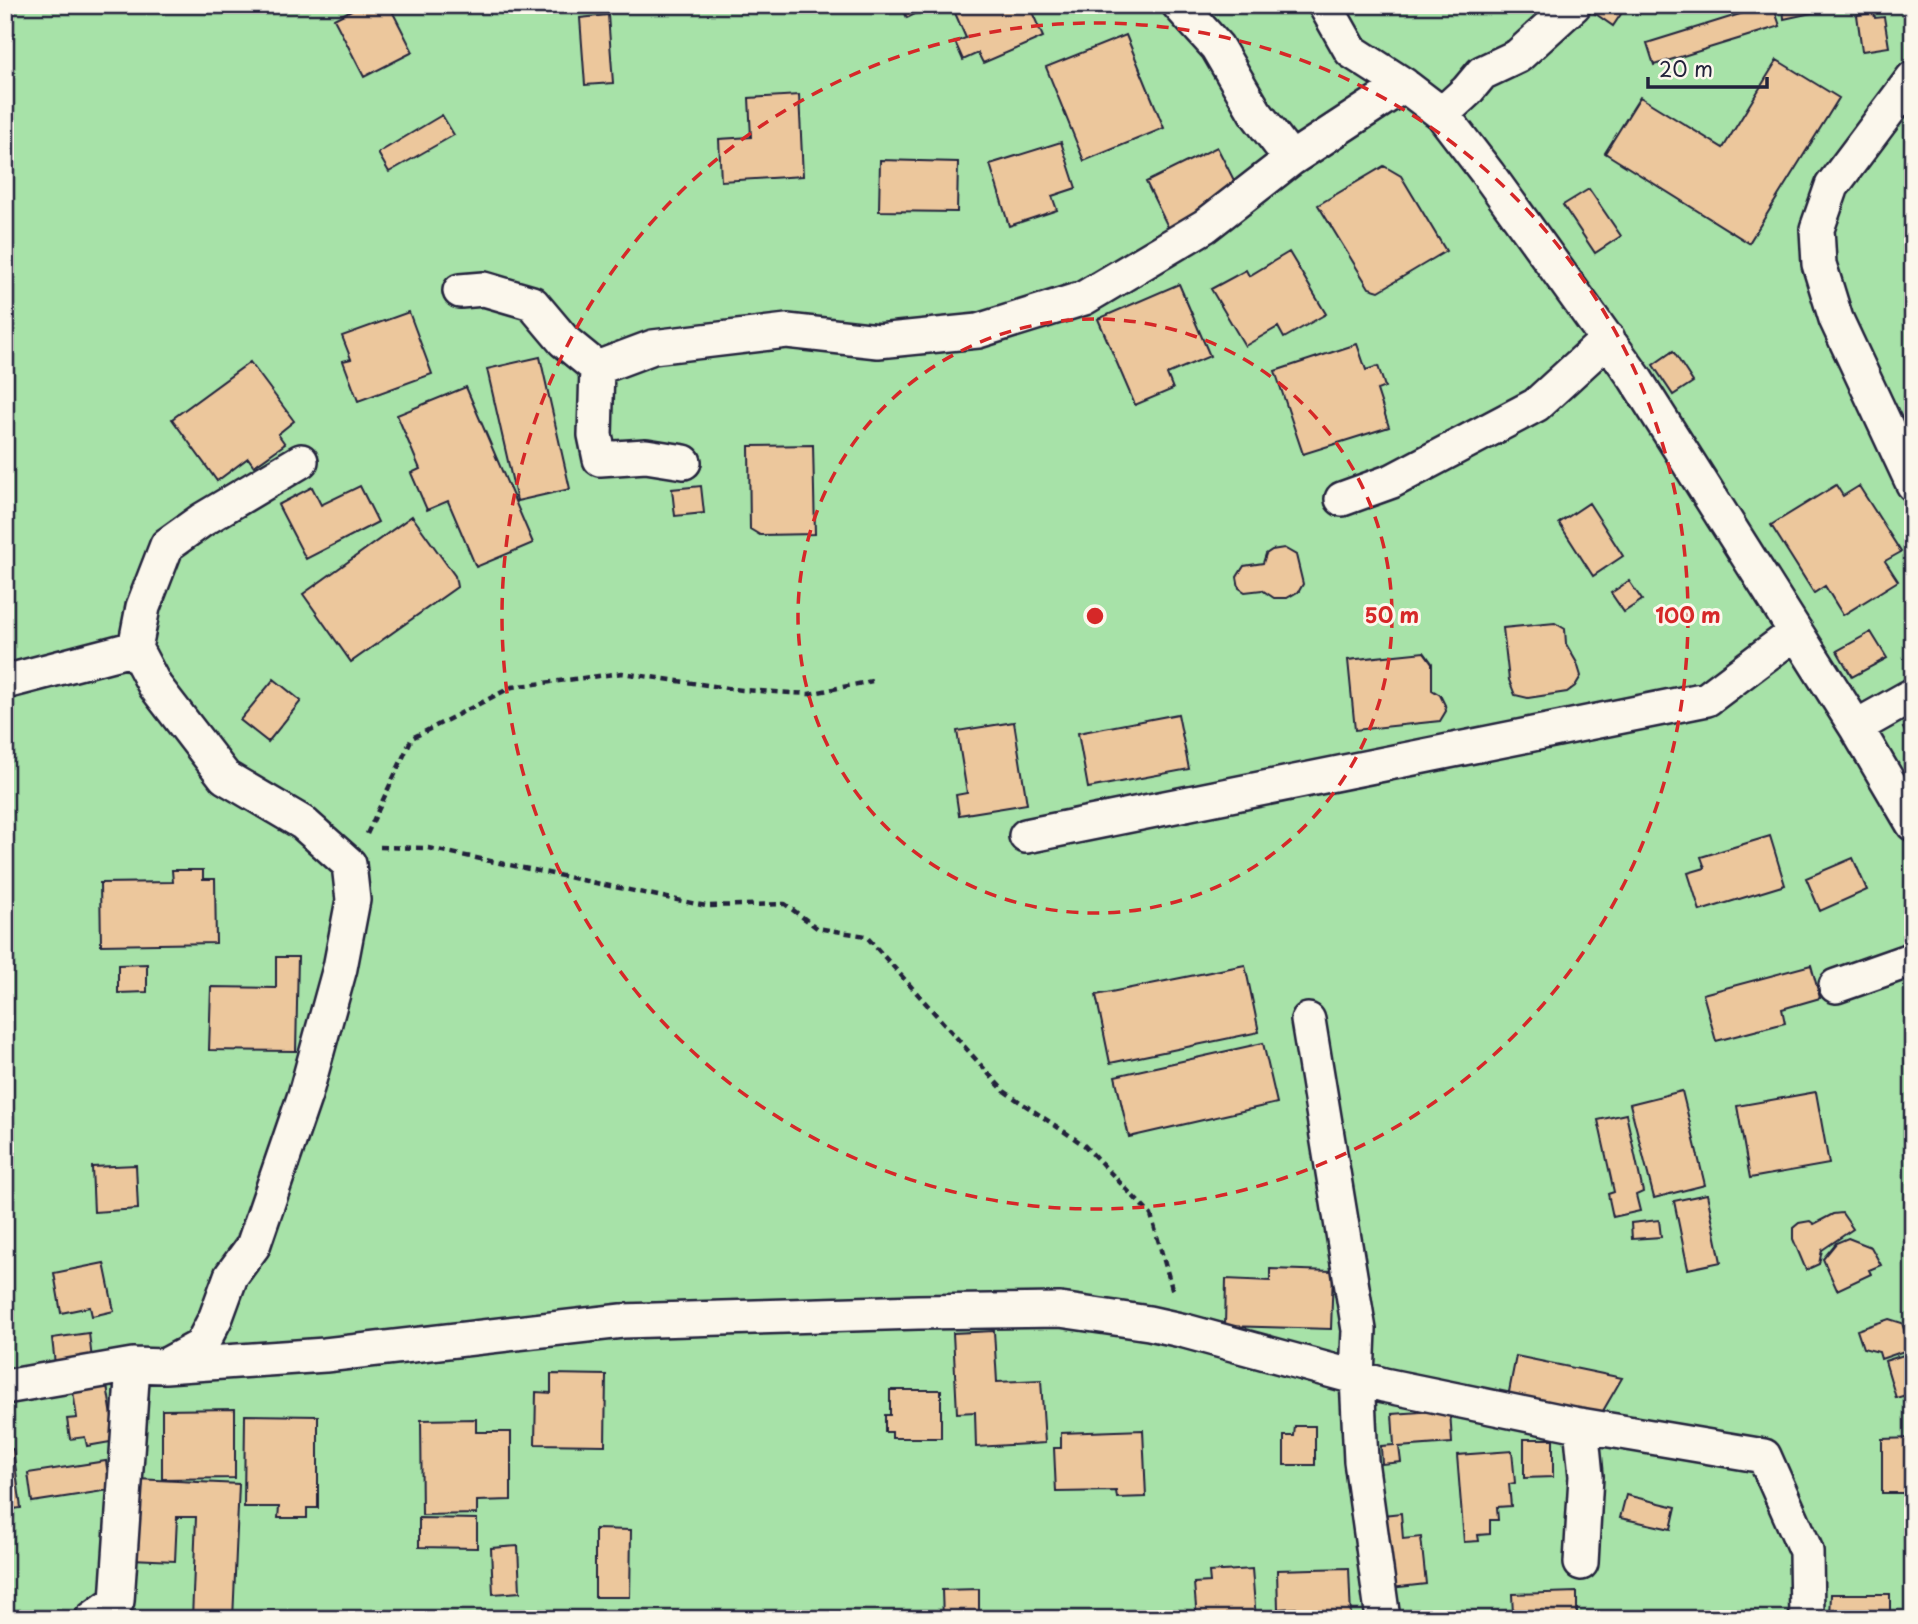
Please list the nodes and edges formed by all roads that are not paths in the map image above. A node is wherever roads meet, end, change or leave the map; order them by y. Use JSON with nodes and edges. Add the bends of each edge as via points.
{"nodes":[{"id":1,"x":1180,"y":5,"type":"edge"},
{"id":2,"x":1325,"y":5,"type":"edge"},
{"id":3,"x":1574,"y":5,"type":"edge"},
{"id":4,"x":1913,"y":78,"type":"edge"},
{"id":5,"x":1404,"y":85,"type":"junction"},
{"id":6,"x":1442,"y":114,"type":"junction"},
{"id":7,"x":1291,"y":159,"type":"junction"},
{"id":8,"x":460,"y":290,"type":"dead end"},
{"id":9,"x":1608,"y":339,"type":"junction"},
{"id":10,"x":597,"y":369,"type":"junction"},
{"id":11,"x":301,"y":461,"type":"dead end"},
{"id":12,"x":684,"y":462,"type":"dead end"},
{"id":13,"x":1913,"y":484,"type":"edge"},
{"id":14,"x":1342,"y":499,"type":"dead end"},
{"id":15,"x":1796,"y":632,"type":"junction"},
{"id":16,"x":135,"y":648,"type":"junction"},
{"id":17,"x":5,"y":682,"type":"edge"},
{"id":18,"x":1913,"y":695,"type":"edge"},
{"id":19,"x":1856,"y":727,"type":"junction"},
{"id":20,"x":1913,"y":824,"type":"edge"},
{"id":21,"x":1026,"y":836,"type":"dead end"},
{"id":22,"x":1913,"y":959,"type":"edge"},
{"id":23,"x":1836,"y":986,"type":"dead end"},
{"id":24,"x":1308,"y":1020,"type":"dead end"},
{"id":25,"x":149,"y":1365,"type":"junction"},
{"id":26,"x":1357,"y":1377,"type":"junction"},
{"id":27,"x":5,"y":1387,"type":"edge"},
{"id":28,"x":1581,"y":1425,"type":"junction"},
{"id":29,"x":1581,"y":1563,"type":"dead end"},
{"id":30,"x":92,"y":1619,"type":"edge"},
{"id":31,"x":1383,"y":1619,"type":"edge"},
{"id":32,"x":1807,"y":1619,"type":"edge"}],
"edges":[{"from":1,"to":7,"type":"street","via":[[1217,47],[1255,112]]},
{"from":2,"to":5,"type":"street","via":[[1351,51]]},
{"from":3,"to":6,"type":"street","via":[[1518,56],[1482,73]]},
{"from":4,"to":13,"type":"street","via":[[1832,186],[1817,229],[1819,264],[1836,319]]},
{"from":5,"to":6,"type":"street"},
{"from":5,"to":7,"type":"street"},
{"from":6,"to":9,"type":"street"},
{"from":7,"to":10,"type":"street","via":[[1205,226],[1084,298],[978,331],[878,341],[787,331],[653,347]]},
{"from":8,"to":10,"type":"street","via":[[484,289],[533,303],[564,341]]},
{"from":9,"to":14,"type":"street","via":[[1536,405],[1392,481]]},
{"from":9,"to":15,"type":"street"},
{"from":10,"to":12,"type":"street","via":[[600,459],[646,456]]},
{"from":11,"to":16,"type":"street","via":[[167,545],[143,607]]},
{"from":15,"to":19,"type":"street"},
{"from":15,"to":21,"type":"street","via":[[1707,699]]},
{"from":16,"to":17,"type":"street"},
{"from":16,"to":25,"type":"street","via":[[155,686],[225,777],[346,847],[353,900],[340,968],[304,1095],[253,1245],[231,1276],[201,1346]]},
{"from":18,"to":19,"type":"street"},
{"from":19,"to":20,"type":"street"},
{"from":22,"to":23,"type":"street"},
{"from":24,"to":26,"type":"street","via":[[1359,1330]]},
{"from":25,"to":26,"type":"street","via":[[325,1355],[635,1321],[1060,1310],[1185,1331]]},
{"from":25,"to":27,"type":"street"},
{"from":25,"to":30,"type":"street","via":[[117,1601]]},
{"from":26,"to":28,"type":"street"},
{"from":26,"to":31,"type":"street","via":[[1361,1461]]},
{"from":28,"to":29,"type":"street","via":[[1586,1476]]},
{"from":28,"to":32,"type":"street","via":[[1764,1456],[1806,1551]]}]}
